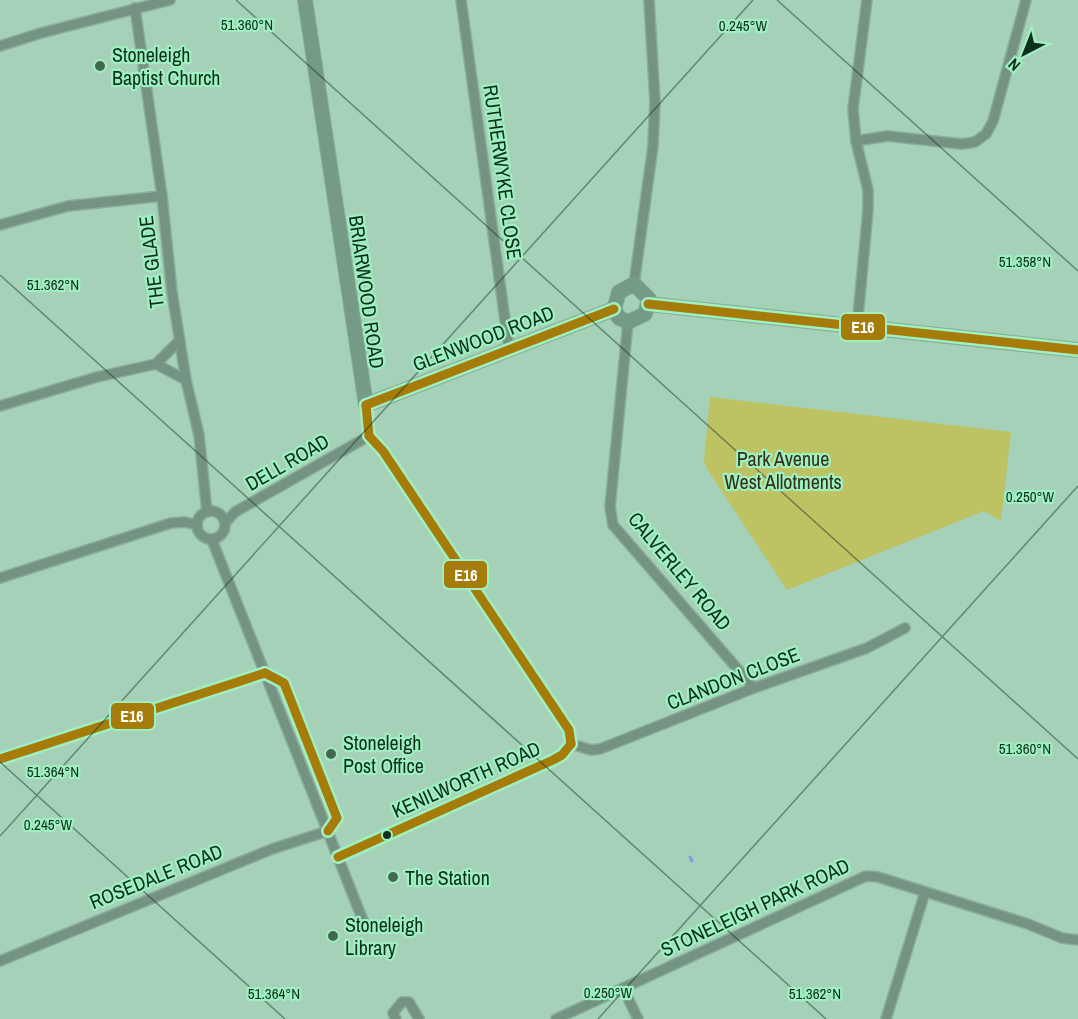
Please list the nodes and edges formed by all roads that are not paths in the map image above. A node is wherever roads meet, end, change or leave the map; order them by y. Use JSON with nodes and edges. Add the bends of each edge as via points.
{"nodes":[{"id":1,"x":170,"y":0,"type":"edge"},
{"id":2,"x":305,"y":0,"type":"edge"},
{"id":3,"x":461,"y":0,"type":"edge"},
{"id":4,"x":649,"y":0,"type":"edge"},
{"id":5,"x":867,"y":0,"type":"edge"},
{"id":6,"x":1026,"y":0,"type":"edge"},
{"id":7,"x":135,"y":8,"type":"junction"},
{"id":8,"x":0,"y":46,"type":"edge"},
{"id":9,"x":856,"y":141,"type":"junction"},
{"id":10,"x":162,"y":196,"type":"junction"},
{"id":11,"x":0,"y":225,"type":"edge"},
{"id":12,"x":634,"y":284,"type":"junction"},
{"id":13,"x":648,"y":304,"type":"junction"},
{"id":14,"x":614,"y":309,"type":"junction"},
{"id":15,"x":628,"y":322,"type":"junction"},
{"id":16,"x":857,"y":327,"type":"junction"},
{"id":17,"x":180,"y":340,"type":"junction"},
{"id":18,"x":509,"y":349,"type":"junction"},
{"id":19,"x":1078,"y":350,"type":"edge"},
{"id":20,"x":156,"y":364,"type":"junction"},
{"id":21,"x":186,"y":380,"type":"junction"},
{"id":22,"x":366,"y":405,"type":"junction"},
{"id":23,"x":0,"y":406,"type":"edge"},
{"id":24,"x":369,"y":436,"type":"junction"},
{"id":25,"x":207,"y":512,"type":"junction"},
{"id":26,"x":226,"y":522,"type":"junction"},
{"id":27,"x":197,"y":525,"type":"junction"},
{"id":28,"x":212,"y":540,"type":"junction"},
{"id":29,"x":0,"y":578,"type":"edge"},
{"id":30,"x":905,"y":628,"type":"dead end"},
{"id":31,"x":265,"y":673,"type":"junction"},
{"id":32,"x":754,"y":688,"type":"junction"},
{"id":33,"x":571,"y":744,"type":"junction"},
{"id":34,"x":0,"y":759,"type":"edge"},
{"id":35,"x":328,"y":831,"type":"junction"},
{"id":36,"x":338,"y":857,"type":"junction"},
{"id":37,"x":925,"y":892,"type":"junction"},
{"id":38,"x":364,"y":923,"type":"dead end"},
{"id":39,"x":1078,"y":940,"type":"edge"},
{"id":40,"x":0,"y":961,"type":"edge"},
{"id":41,"x":623,"y":988,"type":"junction"},
{"id":42,"x":396,"y":1019,"type":"edge"},
{"id":43,"x":419,"y":1019,"type":"edge"},
{"id":44,"x":556,"y":1019,"type":"edge"},
{"id":45,"x":638,"y":1019,"type":"edge"},
{"id":46,"x":886,"y":1019,"type":"edge"}],
"edges":[{"from":1,"to":7,"type":"street"},
{"from":2,"to":22,"type":"street","name":"BRIARWOOD ROAD"},
{"from":3,"to":18,"type":"street","name":"RUTHERWYKE CLOSE"},
{"from":4,"to":12,"type":"street","via":[[655,102],[653,146]]},
{"from":5,"to":9,"type":"street","via":[[853,109]]},
{"from":6,"to":9,"type":"street","via":[[986,134],[975,142],[962,144],[887,136]]},
{"from":7,"to":8,"type":"street"},
{"from":7,"to":10,"type":"street","name":"THE GLADE"},
{"from":9,"to":16,"type":"street","via":[[868,190]]},
{"from":10,"to":11,"type":"street","via":[[76,204]]},
{"from":10,"to":17,"type":"street","name":"THE GLADE"},
{"from":12,"to":13,"type":"street","via":[[648,298]]},
{"from":12,"to":14,"type":"street","via":[[619,292]]},
{"from":13,"to":15,"type":"street","via":[[645,314]]},
{"from":13,"to":16,"type":"street"},
{"from":14,"to":15,"type":"street","via":[[619,318]]},
{"from":14,"to":18,"type":"street","name":"GLENWOOD ROAD"},
{"from":15,"to":32,"type":"street","name":"CALVERLEY ROAD","via":[[610,507],[613,525]]},
{"from":16,"to":19,"type":"street"},
{"from":17,"to":20,"type":"street"},
{"from":17,"to":21,"type":"street","name":"THE GLADE"},
{"from":18,"to":22,"type":"street","name":"GLENWOOD ROAD"},
{"from":20,"to":21,"type":"street"},
{"from":20,"to":23,"type":"street"},
{"from":21,"to":25,"type":"street","name":"THE GLADE","via":[[199,435]]},
{"from":22,"to":24,"type":"street","name":"BRIARWOOD ROAD"},
{"from":24,"to":26,"type":"street","name":"DELL ROAD","via":[[235,512]]},
{"from":24,"to":33,"type":"street","via":[[383,451],[569,730]]},
{"from":25,"to":26,"type":"street","via":[[221,514]]},
{"from":25,"to":27,"type":"street"},
{"from":26,"to":28,"type":"street","via":[[223,534]]},
{"from":27,"to":28,"type":"street","via":[[200,534]]},
{"from":27,"to":29,"type":"street","via":[[171,523]]},
{"from":28,"to":31,"type":"street"},
{"from":30,"to":32,"type":"street","name":"CLANDON CLOSE","via":[[867,648]]},
{"from":31,"to":34,"type":"street"},
{"from":31,"to":35,"type":"street"},
{"from":32,"to":33,"type":"street","name":"CLANDON CLOSE","via":[[600,749]]},
{"from":33,"to":36,"type":"street","name":"KENILWORTH ROAD","via":[[553,760]]},
{"from":35,"to":36,"type":"street"},
{"from":35,"to":40,"type":"street","name":"ROSEDALE ROAD","via":[[272,849]]},
{"from":36,"to":38,"type":"street"},
{"from":37,"to":39,"type":"street","name":"STONELEIGH PARK ROAD"},
{"from":37,"to":41,"type":"street","name":"STONELEIGH PARK ROAD","via":[[878,877],[858,878]]},
{"from":37,"to":46,"type":"street"},
{"from":41,"to":44,"type":"street","name":"STONELEIGH PARK ROAD"},
{"from":41,"to":45,"type":"street"},
{"from":42,"to":43,"type":"street","via":[[393,1013],[402,1002],[409,1002]]}]}
